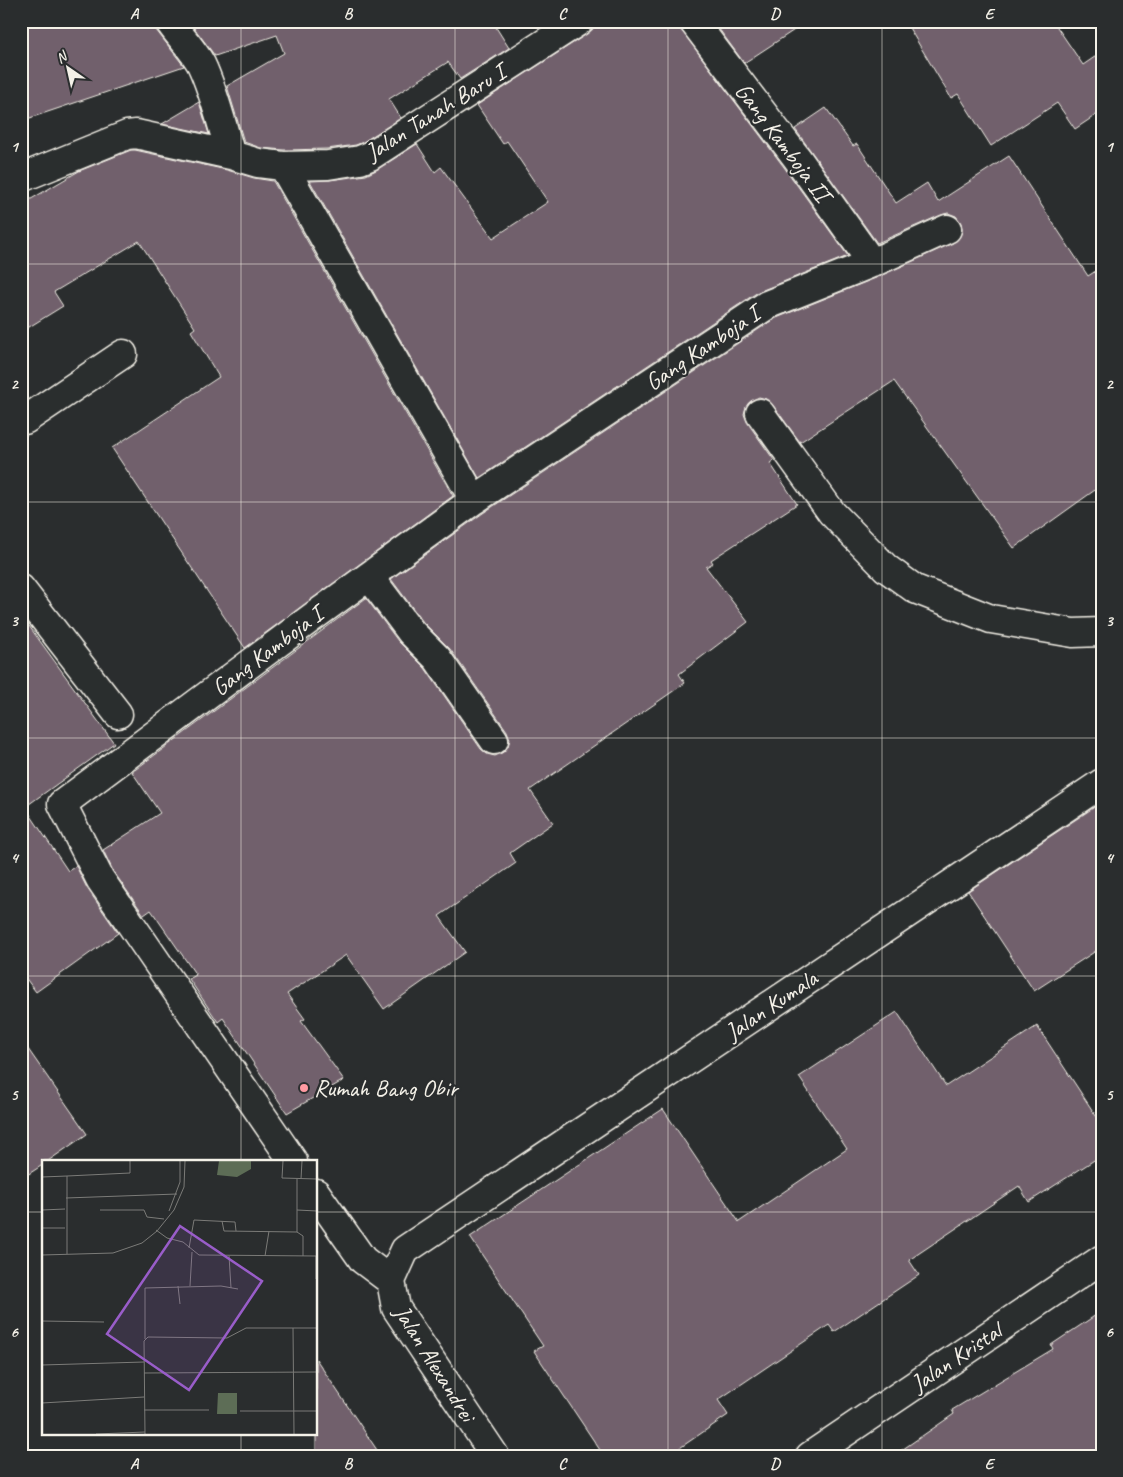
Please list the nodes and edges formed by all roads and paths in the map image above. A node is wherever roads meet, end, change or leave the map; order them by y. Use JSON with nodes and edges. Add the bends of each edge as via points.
{"nodes":[{"id":1,"x":169,"y":21,"type":"edge"},
{"id":2,"x":579,"y":21,"type":"edge"},
{"id":3,"x":693,"y":21,"type":"edge"},
{"id":4,"x":232,"y":155,"type":"junction"},
{"id":5,"x":283,"y":166,"type":"junction"},
{"id":6,"x":21,"y":178,"type":"edge"},
{"id":7,"x":947,"y":229,"type":"dead end"},
{"id":8,"x":872,"y":263,"type":"junction"},
{"id":9,"x":123,"y":354,"type":"dead end"},
{"id":10,"x":760,"y":413,"type":"dead end"},
{"id":11,"x":21,"y":420,"type":"edge"},
{"id":12,"x":474,"y":500,"type":"junction"},
{"id":13,"x":369,"y":576,"type":"junction"},
{"id":14,"x":21,"y":589,"type":"edge"},
{"id":15,"x":1102,"y":632,"type":"edge"},
{"id":16,"x":118,"y":714,"type":"dead end"},
{"id":17,"x":494,"y":740,"type":"dead end"},
{"id":18,"x":1102,"y":783,"type":"edge"},
{"id":19,"x":292,"y":1160,"type":"edge"},
{"id":20,"x":318,"y":1196,"type":"edge"},
{"id":21,"x":440,"y":1226,"type":"joint"},
{"id":22,"x":1102,"y":1259,"type":"edge"},
{"id":23,"x":391,"y":1281,"type":"junction"},
{"id":24,"x":495,"y":1456,"type":"edge"},
{"id":25,"x":810,"y":1456,"type":"edge"}],
"edges":[{"from":1,"to":4,"type":"street","via":[[202,65]]},
{"from":2,"to":5,"type":"street","name":"Jalan Tanah Baru I","via":[[370,156],[328,165]]},
{"from":3,"to":8,"type":"street","name":"Gang Kamboja II"},
{"from":4,"to":5,"type":"street","name":"Jalan Tanah Baru I"},
{"from":4,"to":6,"type":"street","name":"Jalan Tanah Baru I","via":[[136,134]]},
{"from":5,"to":12,"type":"street"},
{"from":7,"to":8,"type":"street","name":"Gang Kamboja I"},
{"from":8,"to":12,"type":"street","name":"Gang Kamboja I","via":[[767,305]]},
{"from":9,"to":11,"type":"street"},
{"from":10,"to":15,"type":"street","via":[[832,513],[886,568],[915,589],[991,619],[1073,633]]},
{"from":12,"to":13,"type":"street","name":"Gang Kamboja I"},
{"from":13,"to":17,"type":"street","via":[[411,632],[437,658]]},
{"from":13,"to":19,"type":"street","name":"Gang Kamboja I","via":[[62,804],[100,879]]},
{"from":14,"to":16,"type":"street"},
{"from":18,"to":21,"type":"street","name":"Jalan Kumala"},
{"from":20,"to":23,"type":"street","via":[[363,1260]]},
{"from":21,"to":23,"type":"street","name":"Jalan Alexandrei","via":[[405,1250]]},
{"from":22,"to":25,"type":"street","name":"Jalan Kristal"},
{"from":23,"to":24,"type":"street","name":"Jalan Alexandrei","via":[[396,1308]]}]}
